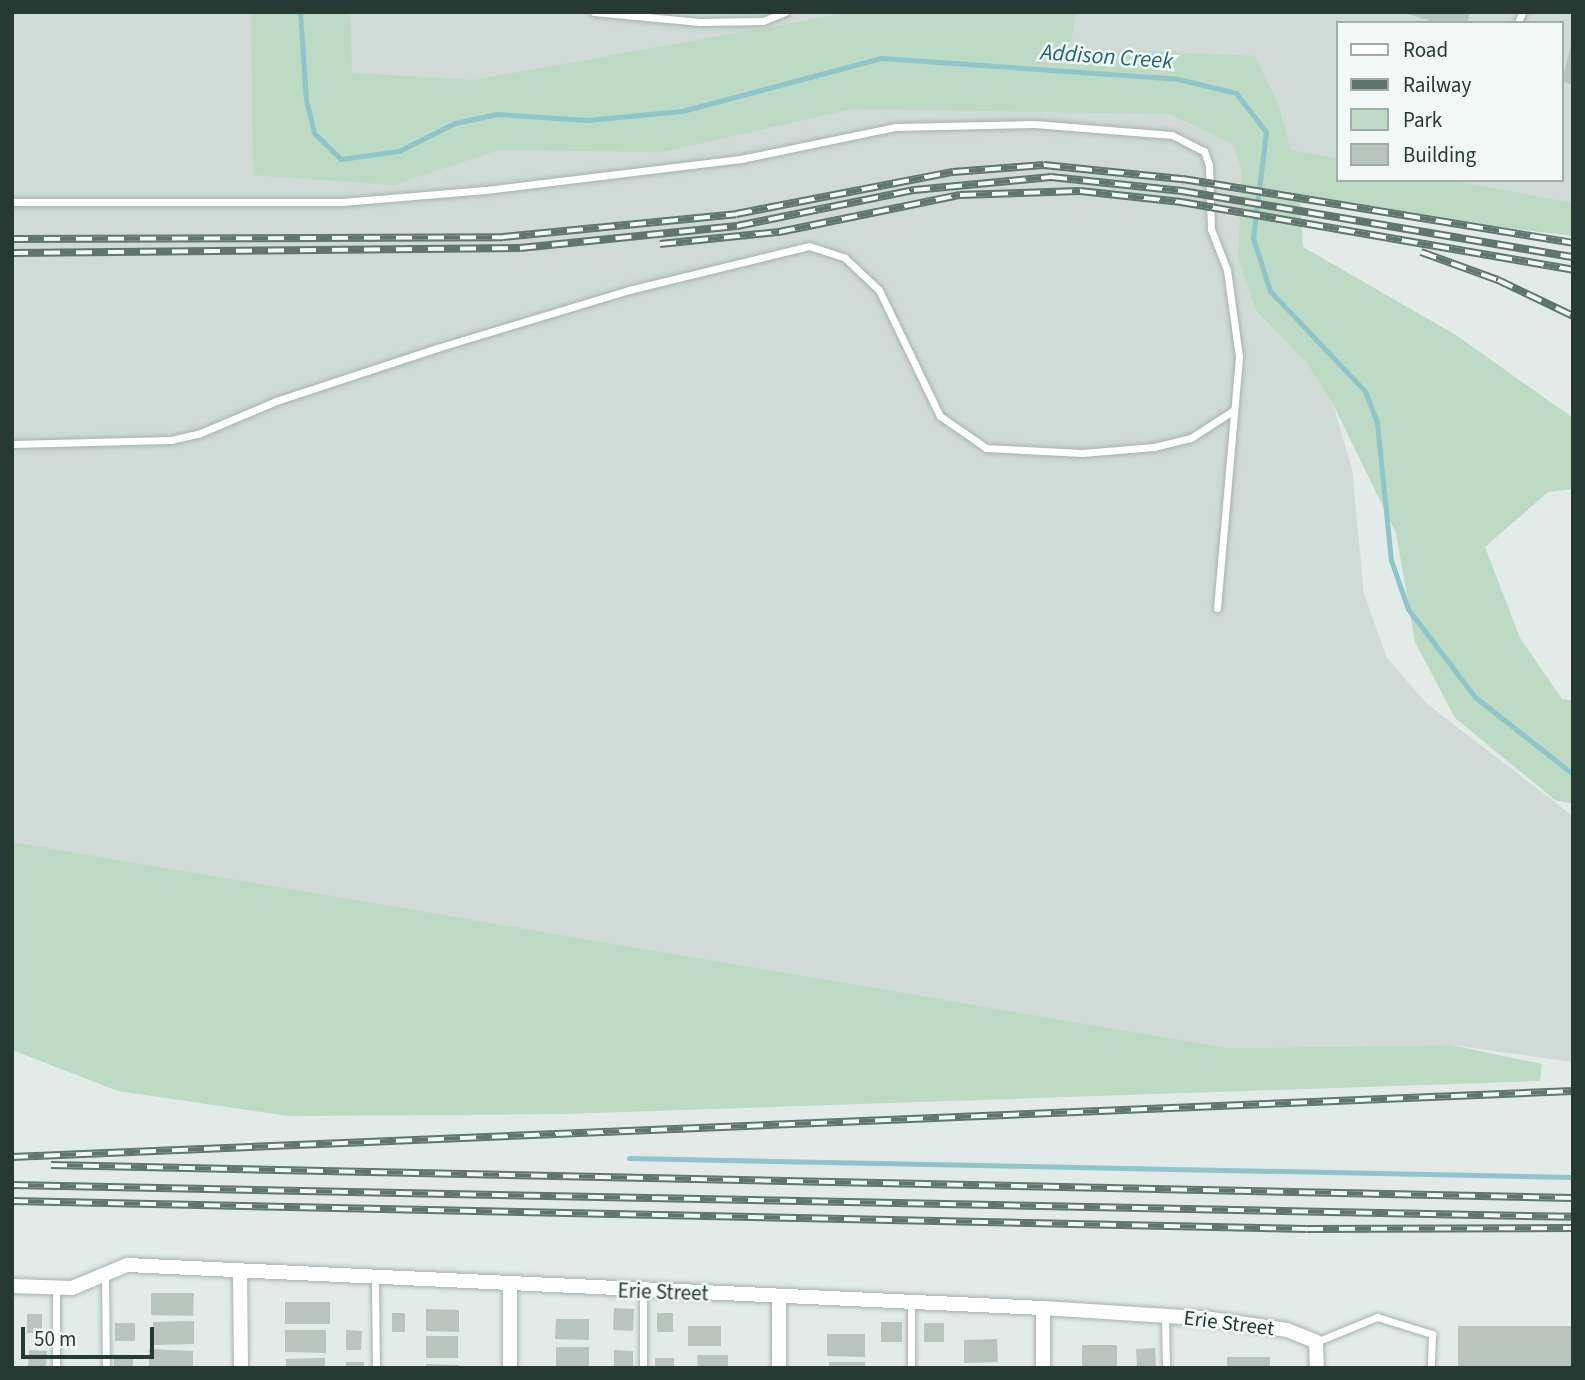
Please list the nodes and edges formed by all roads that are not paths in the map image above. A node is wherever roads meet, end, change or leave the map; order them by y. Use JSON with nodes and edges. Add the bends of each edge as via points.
{"nodes":[{"id":1,"x":594,"y":12,"type":"edge"},
{"id":2,"x":785,"y":12,"type":"edge"},
{"id":3,"x":12,"y":202,"type":"edge"},
{"id":4,"x":1234,"y":410,"type":"junction"},
{"id":5,"x":12,"y":443,"type":"edge"},
{"id":6,"x":1217,"y":608,"type":"dead end"},
{"id":7,"x":240,"y":1270,"type":"junction"},
{"id":8,"x":105,"y":1271,"type":"junction"},
{"id":9,"x":376,"y":1279,"type":"junction"},
{"id":10,"x":510,"y":1284,"type":"junction"},
{"id":11,"x":12,"y":1286,"type":"edge"},
{"id":12,"x":55,"y":1289,"type":"junction"},
{"id":13,"x":643,"y":1292,"type":"junction"},
{"id":14,"x":779,"y":1296,"type":"junction"},
{"id":15,"x":911,"y":1302,"type":"junction"},
{"id":16,"x":1043,"y":1308,"type":"junction"},
{"id":17,"x":1165,"y":1316,"type":"junction"},
{"id":18,"x":1316,"y":1342,"type":"junction"},
{"id":19,"x":56,"y":1368,"type":"edge"},
{"id":20,"x":106,"y":1368,"type":"edge"},
{"id":21,"x":241,"y":1368,"type":"edge"},
{"id":22,"x":376,"y":1368,"type":"edge"},
{"id":23,"x":510,"y":1368,"type":"edge"},
{"id":24,"x":643,"y":1368,"type":"edge"},
{"id":25,"x":779,"y":1368,"type":"edge"},
{"id":26,"x":911,"y":1368,"type":"edge"},
{"id":27,"x":1043,"y":1368,"type":"edge"},
{"id":28,"x":1166,"y":1368,"type":"edge"},
{"id":29,"x":1317,"y":1368,"type":"edge"},
{"id":30,"x":1431,"y":1368,"type":"edge"}],
"edges":[{"from":1,"to":2,"type":"lane","via":[[701,22],[762,21]]},
{"from":3,"to":4,"type":"lane","via":[[342,202],[485,190],[741,159],[895,127],[1034,124],[1172,135],[1204,151],[1209,165],[1211,229],[1227,270],[1239,357]]},
{"from":4,"to":5,"type":"lane","via":[[1191,438],[1154,447],[1082,453],[986,448],[940,416],[879,290],[845,258],[809,246],[629,290],[437,348],[276,401],[198,434],[171,440]]},
{"from":4,"to":6,"type":"lane"},
{"from":7,"to":8,"type":"street","name":"Erie Street","via":[[127,1265]]},
{"from":7,"to":9,"type":"street","name":"Erie Street"},
{"from":7,"to":21,"type":"street"},
{"from":8,"to":12,"type":"street","name":"Erie Street","via":[[72,1288]]},
{"from":8,"to":20,"type":"lane"},
{"from":9,"to":10,"type":"street","name":"Erie Street"},
{"from":9,"to":22,"type":"lane"},
{"from":10,"to":13,"type":"street","name":"Erie Street"},
{"from":10,"to":23,"type":"street"},
{"from":11,"to":12,"type":"street","name":"Erie Street"},
{"from":12,"to":19,"type":"lane"},
{"from":13,"to":14,"type":"street","name":"Erie Street"},
{"from":13,"to":24,"type":"lane"},
{"from":14,"to":15,"type":"street","name":"Erie Street"},
{"from":14,"to":25,"type":"street"},
{"from":15,"to":16,"type":"street","name":"Erie Street"},
{"from":15,"to":26,"type":"lane"},
{"from":16,"to":17,"type":"street","name":"Erie Street"},
{"from":16,"to":27,"type":"street"},
{"from":17,"to":18,"type":"street","name":"Erie Street","via":[[1287,1330]]},
{"from":17,"to":28,"type":"lane"},
{"from":18,"to":29,"type":"street"},
{"from":18,"to":30,"type":"lane","via":[[1377,1317],[1432,1334]]}]}
